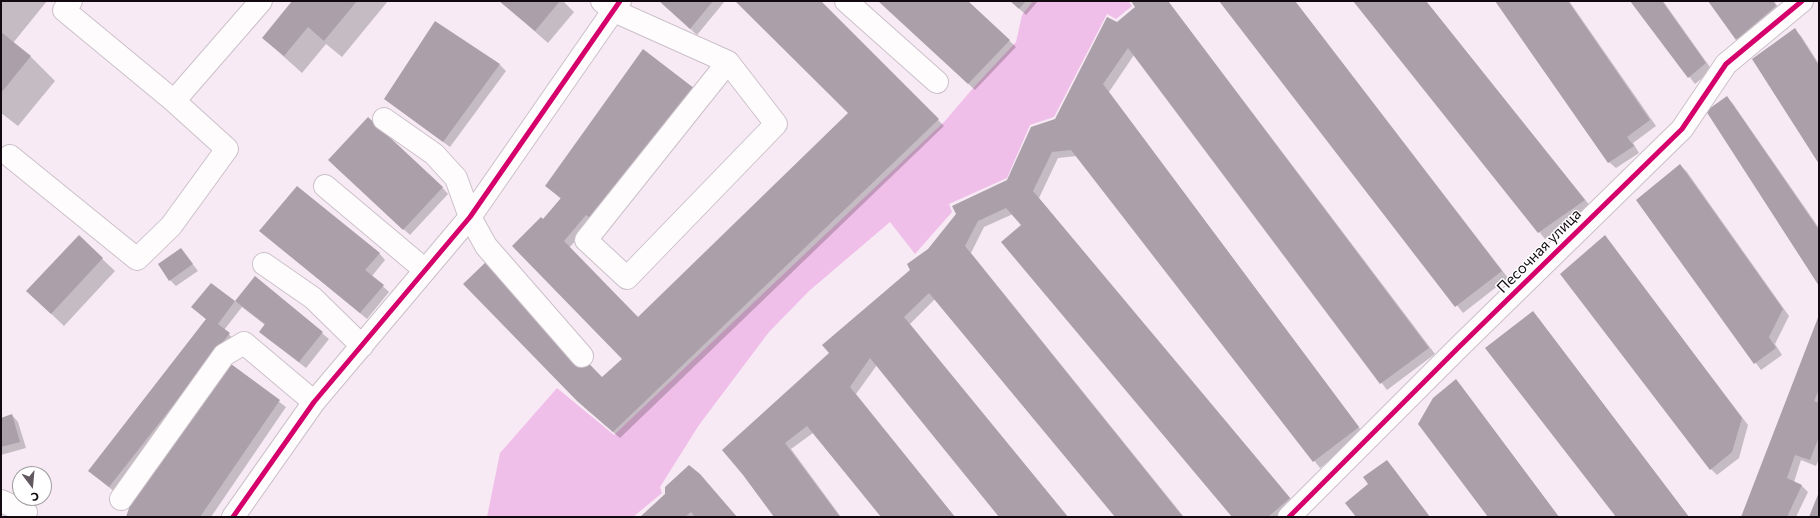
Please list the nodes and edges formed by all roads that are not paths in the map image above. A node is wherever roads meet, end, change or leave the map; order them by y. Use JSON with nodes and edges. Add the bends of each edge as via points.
{"nodes":[{"id":1,"x":72,"y":1,"type":"edge"},
{"id":2,"x":261,"y":1,"type":"edge"},
{"id":3,"x":846,"y":1,"type":"edge"},
{"id":4,"x":1802,"y":1,"type":"edge"},
{"id":5,"x":611,"y":4,"type":"edge"},
{"id":6,"x":728,"y":62,"type":"junction"},
{"id":7,"x":937,"y":82,"type":"dead end"},
{"id":8,"x":174,"y":101,"type":"junction"},
{"id":9,"x":384,"y":119,"type":"dead end"},
{"id":10,"x":10,"y":156,"type":"dead end"},
{"id":11,"x":325,"y":186,"type":"dead end"},
{"id":12,"x":470,"y":217,"type":"junction"},
{"id":13,"x":264,"y":264,"type":"dead end"},
{"id":14,"x":425,"y":270,"type":"junction"},
{"id":15,"x":362,"y":346,"type":"junction"},
{"id":16,"x":582,"y":356,"type":"dead end"},
{"id":17,"x":314,"y":402,"type":"junction"},
{"id":18,"x":121,"y":499,"type":"dead end"},
{"id":19,"x":1,"y":501,"type":"edge"},
{"id":20,"x":26,"y":512,"type":"dead end"},
{"id":21,"x":233,"y":517,"type":"edge"},
{"id":22,"x":1289,"y":517,"type":"edge"}],
"edges":[{"from":1,"to":8,"type":"street","via":[[64,10]]},
{"from":2,"to":8,"type":"street"},
{"from":3,"to":7,"type":"street"},
{"from":4,"to":22,"type":"street","name":"Песочная улица","via":[[1726,64],[1682,129]]},
{"from":5,"to":6,"type":"street"},
{"from":5,"to":12,"type":"street"},
{"from":6,"to":6,"type":"street","via":[[776,124],[626,278],[586,240]]},
{"from":8,"to":10,"type":"street","via":[[227,149],[171,226],[137,259]]},
{"from":9,"to":12,"type":"street","via":[[434,154],[456,178]]},
{"from":11,"to":14,"type":"street"},
{"from":12,"to":14,"type":"street"},
{"from":12,"to":16,"type":"street","via":[[486,246]]},
{"from":13,"to":15,"type":"street","via":[[313,298]]},
{"from":14,"to":15,"type":"street"},
{"from":15,"to":17,"type":"street"},
{"from":17,"to":18,"type":"street","via":[[244,344],[224,355]]},
{"from":17,"to":21,"type":"street"},
{"from":19,"to":20,"type":"street"}]}
